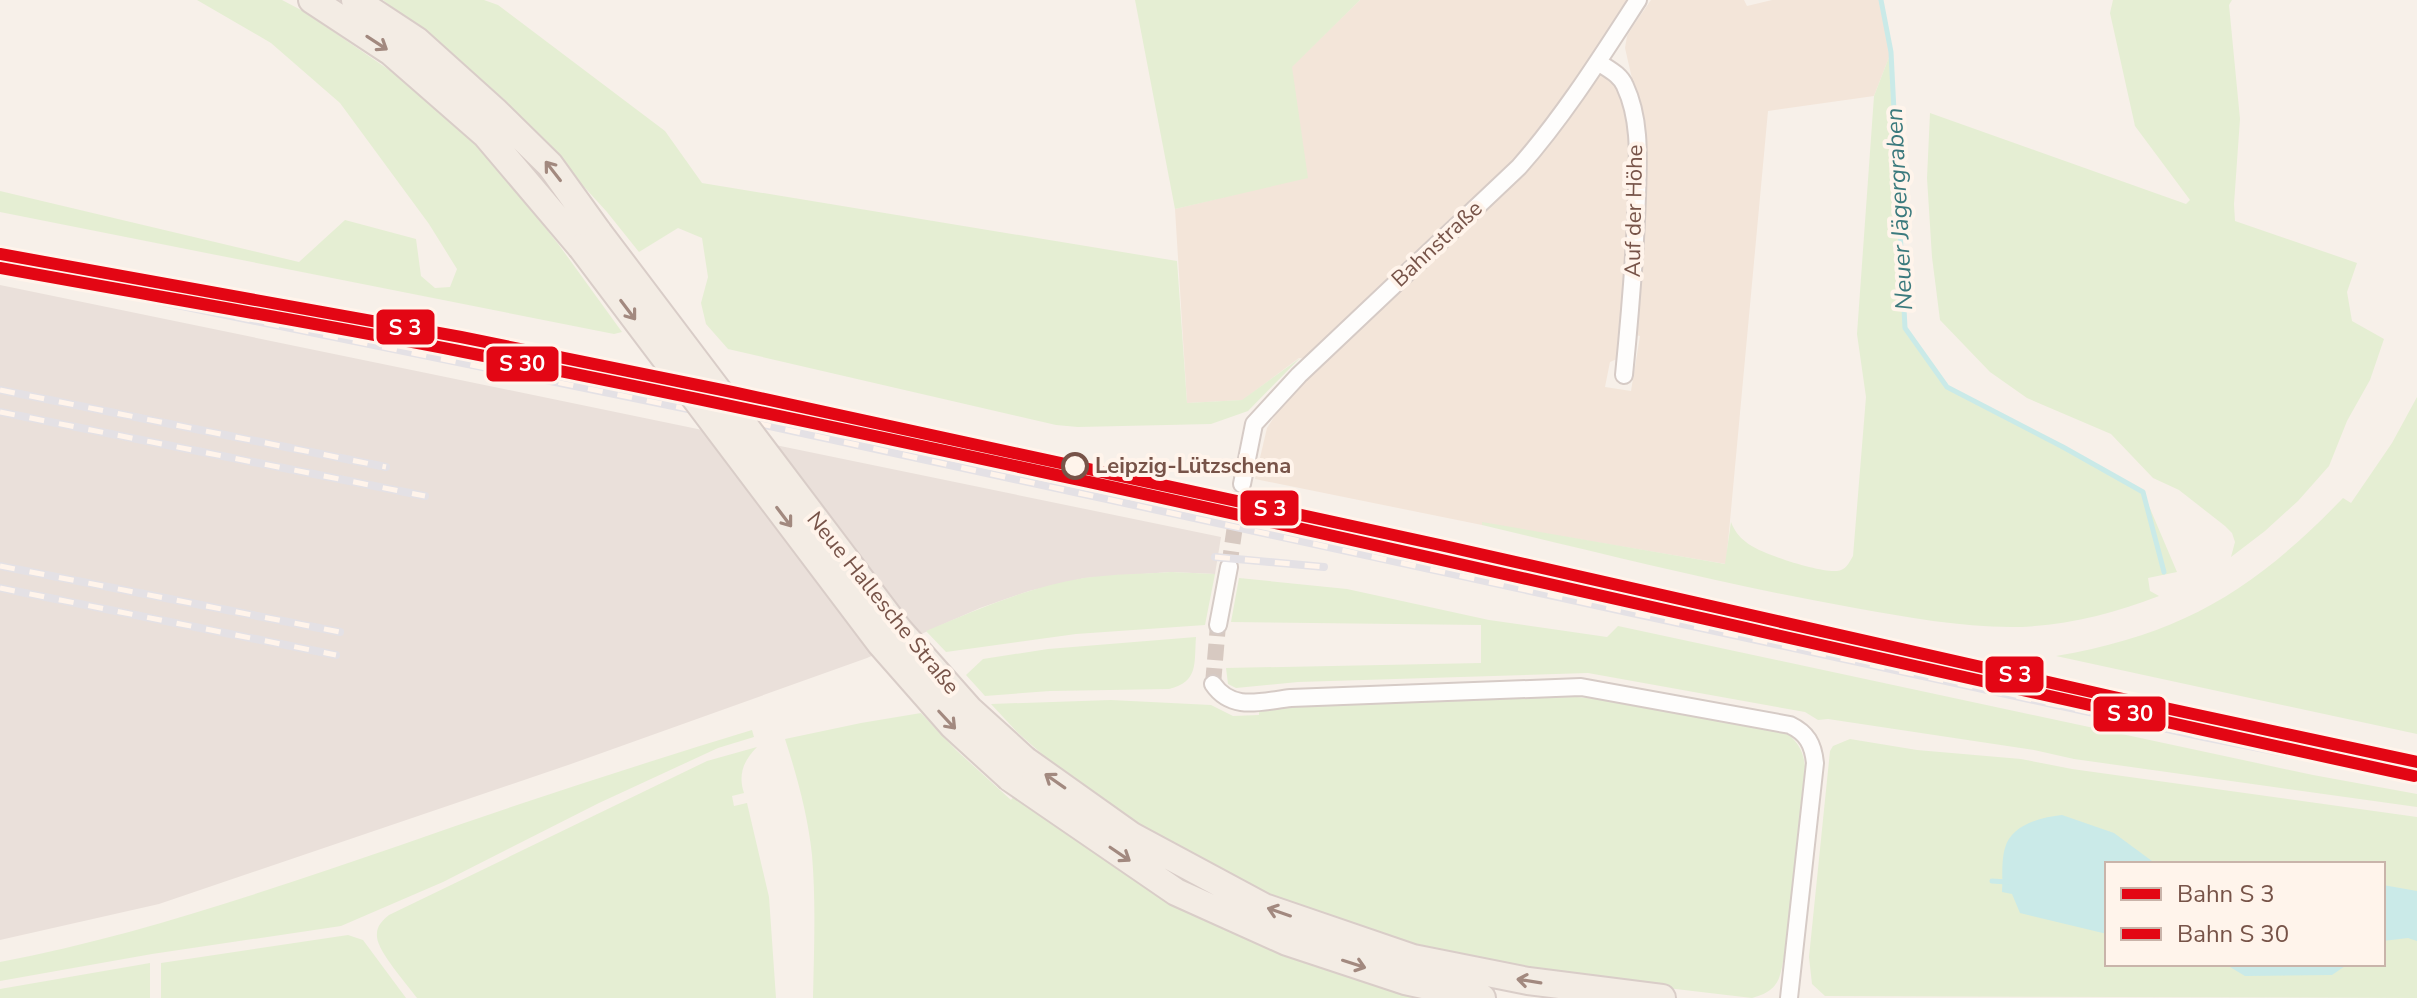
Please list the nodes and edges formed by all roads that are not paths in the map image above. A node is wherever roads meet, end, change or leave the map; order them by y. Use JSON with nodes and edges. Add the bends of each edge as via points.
{"nodes":[{"id":1,"x":312,"y":0,"type":"edge"},
{"id":2,"x":355,"y":0,"type":"edge"},
{"id":3,"x":1638,"y":0,"type":"edge"},
{"id":4,"x":1598,"y":62,"type":"junction"},
{"id":5,"x":590,"y":240,"type":"junction"},
{"id":6,"x":1624,"y":375,"type":"dead end"},
{"id":7,"x":1242,"y":484,"type":"tunnel mouth"},
{"id":8,"x":1229,"y":567,"type":"tunnel mouth"},
{"id":9,"x":1218,"y":625,"type":"tunnel mouth"},
{"id":10,"x":1213,"y":684,"type":"dead end"},
{"id":11,"x":1018,"y":769,"type":"junction"},
{"id":12,"x":1482,"y":998,"type":"edge"},
{"id":13,"x":1662,"y":998,"type":"edge"},
{"id":14,"x":1789,"y":998,"type":"edge"}],
"edges":[{"from":1,"to":5,"type":"main road","name":"Neue Hallesche Straße","one_way":true,"via":[[391,52],[486,135]]},
{"from":5,"to":2,"type":"main road","name":"Neue Hallesche Straße","one_way":true,"via":[[550,165],[416,40]]},
{"from":3,"to":4,"type":"street","name":"Bahnstraße"},
{"from":4,"to":6,"type":"street","name":"Auf der Höhe","via":[[1620,77],[1636,124],[1635,263]]},
{"from":4,"to":7,"type":"street","name":"Bahnstraße","via":[[1519,167],[1254,424]]},
{"from":5,"to":11,"type":"main road","name":"Neue Hallesche Straße","bridge":true,"via":[[880,643],[953,726]]},
{"from":8,"to":9,"type":"street"},
{"from":10,"to":14,"type":"street","via":[[1226,699],[1248,702],[1581,687],[1801,730],[1814,750],[1815,763]]},
{"from":11,"to":12,"type":"main road","name":"Neue Hallesche Straße","one_way":true,"via":[[1176,892],[1287,942],[1405,981]]},
{"from":13,"to":11,"type":"main road","name":"Neue Hallesche Straße","one_way":true,"via":[[1528,981],[1413,958],[1264,907]]}]}
